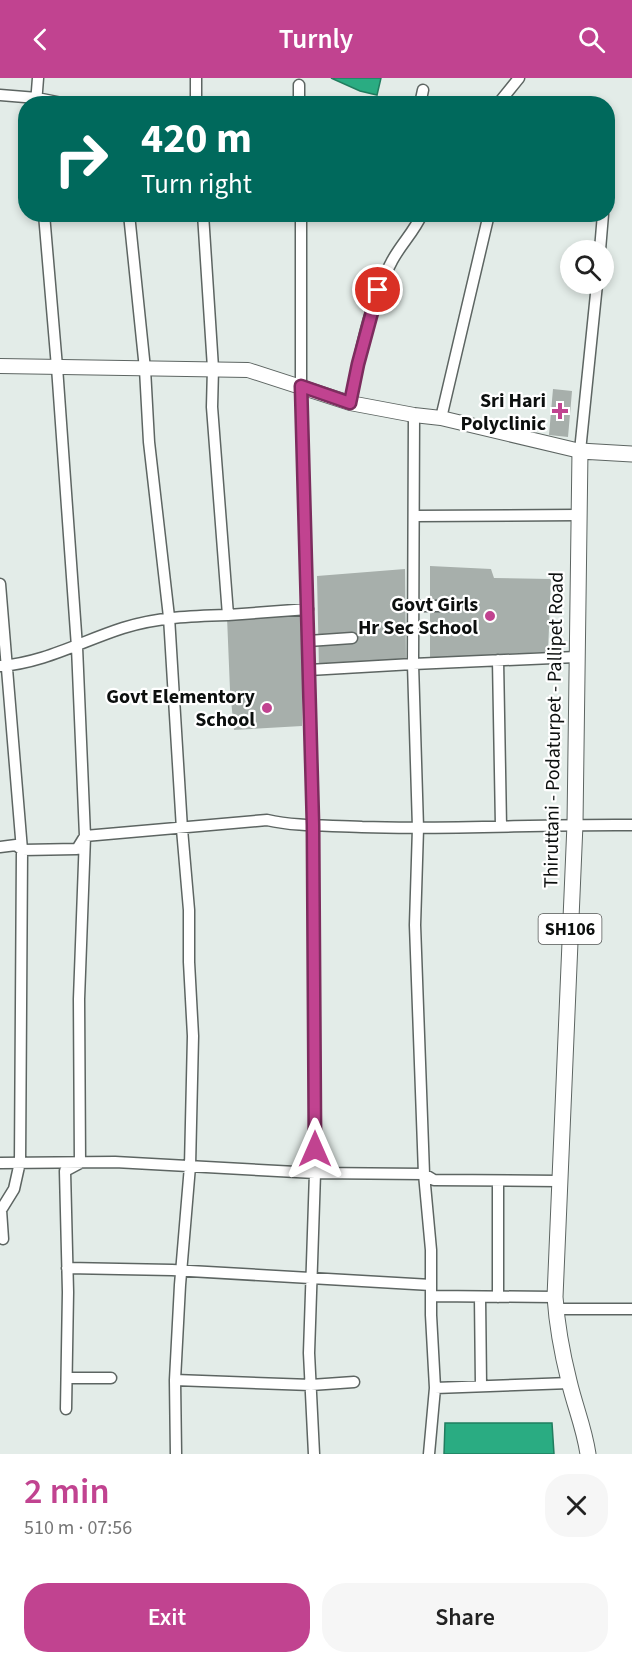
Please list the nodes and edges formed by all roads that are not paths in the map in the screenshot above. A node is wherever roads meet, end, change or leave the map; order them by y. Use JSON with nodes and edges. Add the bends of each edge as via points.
{"nodes":[{"id":1,"x":38,"y":78,"type":"edge"},
{"id":2,"x":196,"y":78,"type":"edge"},
{"id":3,"x":519,"y":78,"type":"edge"},
{"id":4,"x":299,"y":85,"type":"dead end"},
{"id":5,"x":423,"y":90,"type":"dead end"},
{"id":6,"x":0,"y":95,"type":"edge"},
{"id":7,"x":36,"y":96,"type":"edge"},
{"id":8,"x":196,"y":96,"type":"edge"},
{"id":9,"x":299,"y":96,"type":"edge"},
{"id":10,"x":422,"y":96,"type":"edge"},
{"id":11,"x":504,"y":96,"type":"edge"},
{"id":12,"x":18,"y":98,"type":"edge"},
{"id":13,"x":45,"y":222,"type":"edge"},
{"id":14,"x":130,"y":222,"type":"edge"},
{"id":15,"x":203,"y":222,"type":"edge"},
{"id":16,"x":301,"y":222,"type":"edge"},
{"id":17,"x":418,"y":222,"type":"edge"},
{"id":18,"x":487,"y":222,"type":"edge"},
{"id":19,"x":602,"y":222,"type":"edge"},
{"id":20,"x":601,"y":240,"type":"edge"},
{"id":21,"x":596,"y":294,"type":"edge"},
{"id":22,"x":0,"y":366,"type":"edge"},
{"id":23,"x":57,"y":367,"type":"junction"},
{"id":24,"x":145,"y":369,"type":"junction"},
{"id":25,"x":213,"y":369,"type":"junction"},
{"id":26,"x":301,"y":386,"type":"junction"},
{"id":27,"x":350,"y":403,"type":"junction"},
{"id":28,"x":414,"y":415,"type":"junction"},
{"id":29,"x":441,"y":418,"type":"junction"},
{"id":30,"x":580,"y":451,"type":"junction"},
{"id":31,"x":631,"y":452,"type":"edge"},
{"id":32,"x":578,"y":515,"type":"junction"},
{"id":33,"x":414,"y":516,"type":"junction"},
{"id":34,"x":0,"y":584,"type":"edge"},
{"id":35,"x":413,"y":606,"type":"junction"},
{"id":36,"x":457,"y":606,"type":"dead end"},
{"id":37,"x":308,"y":609,"type":"junction"},
{"id":38,"x":228,"y":615,"type":"junction"},
{"id":39,"x":169,"y":617,"type":"junction"},
{"id":40,"x":352,"y":638,"type":"dead end"},
{"id":41,"x":308,"y":641,"type":"junction"},
{"id":42,"x":77,"y":647,"type":"junction"},
{"id":43,"x":576,"y":657,"type":"junction"},
{"id":44,"x":498,"y":660,"type":"junction"},
{"id":45,"x":413,"y":664,"type":"junction"},
{"id":46,"x":4,"y":666,"type":"edge"},
{"id":47,"x":309,"y":670,"type":"junction"},
{"id":48,"x":575,"y":824,"type":"junction"},
{"id":49,"x":313,"y":825,"type":"junction"},
{"id":50,"x":632,"y":825,"type":"edge"},
{"id":51,"x":501,"y":826,"type":"junction"},
{"id":52,"x":418,"y":828,"type":"junction"},
{"id":53,"x":182,"y":829,"type":"junction"},
{"id":54,"x":85,"y":836,"type":"junction"},
{"id":55,"x":0,"y":847,"type":"edge"},
{"id":56,"x":22,"y":849,"type":"junction"},
{"id":57,"x":20,"y":1162,"type":"junction"},
{"id":58,"x":80,"y":1162,"type":"junction"},
{"id":59,"x":0,"y":1163,"type":"edge"},
{"id":60,"x":190,"y":1166,"type":"junction"},
{"id":61,"x":315,"y":1173,"type":"junction"},
{"id":62,"x":424,"y":1174,"type":"junction"},
{"id":63,"x":498,"y":1181,"type":"junction"},
{"id":64,"x":559,"y":1181,"type":"junction"},
{"id":65,"x":3,"y":1239,"type":"dead end"},
{"id":66,"x":67,"y":1268,"type":"junction"},
{"id":67,"x":182,"y":1271,"type":"junction"},
{"id":68,"x":312,"y":1279,"type":"junction"},
{"id":69,"x":431,"y":1290,"type":"junction"},
{"id":70,"x":480,"y":1297,"type":"junction"},
{"id":71,"x":498,"y":1297,"type":"junction"},
{"id":72,"x":555,"y":1303,"type":"junction"},
{"id":73,"x":632,"y":1309,"type":"edge"},
{"id":74,"x":67,"y":1378,"type":"junction"},
{"id":75,"x":111,"y":1378,"type":"dead end"},
{"id":76,"x":175,"y":1380,"type":"junction"},
{"id":77,"x":354,"y":1382,"type":"dead end"},
{"id":78,"x":570,"y":1383,"type":"junction"},
{"id":79,"x":311,"y":1385,"type":"junction"},
{"id":80,"x":481,"y":1385,"type":"junction"},
{"id":81,"x":435,"y":1388,"type":"junction"},
{"id":82,"x":66,"y":1409,"type":"dead end"},
{"id":83,"x":176,"y":1454,"type":"edge"},
{"id":84,"x":314,"y":1454,"type":"edge"},
{"id":85,"x":429,"y":1454,"type":"edge"},
{"id":86,"x":588,"y":1454,"type":"edge"}],
"edges":[{"from":1,"to":7,"type":"street"},
{"from":2,"to":8,"type":"street"},
{"from":3,"to":11,"type":"street"},
{"from":4,"to":9,"type":"street"},
{"from":5,"to":10,"type":"street"},
{"from":6,"to":12,"type":"street"},
{"from":13,"to":23,"type":"street"},
{"from":14,"to":24,"type":"street"},
{"from":15,"to":25,"type":"street"},
{"from":16,"to":26,"type":"street"},
{"from":17,"to":27,"type":"street","via":[[378,290]]},
{"from":18,"to":29,"type":"street"},
{"from":19,"to":20,"type":"street"},
{"from":21,"to":30,"type":"street"},
{"from":22,"to":23,"type":"main road"},
{"from":23,"to":24,"type":"main road"},
{"from":23,"to":42,"type":"street"},
{"from":24,"to":25,"type":"main road"},
{"from":24,"to":39,"type":"street","via":[[148,442]]},
{"from":25,"to":26,"type":"main road","via":[[248,370]]},
{"from":25,"to":38,"type":"street","via":[[212,407]]},
{"from":26,"to":27,"type":"main road"},
{"from":26,"to":37,"type":"street"},
{"from":27,"to":28,"type":"main road"},
{"from":28,"to":29,"type":"main road"},
{"from":28,"to":33,"type":"street"},
{"from":29,"to":30,"type":"main road"},
{"from":30,"to":31,"type":"main road"},
{"from":30,"to":32,"type":"main road","name":"Thiruttani - Podaturpet - Pallipet Road","number":"SH106"},
{"from":32,"to":33,"type":"street"},
{"from":32,"to":43,"type":"main road","name":"Thiruttani - Podaturpet - Pallipet Road","number":"SH106"},
{"from":33,"to":35,"type":"street"},
{"from":34,"to":46,"type":"street"},
{"from":35,"to":36,"type":"street"},
{"from":35,"to":45,"type":"street"},
{"from":37,"to":38,"type":"street"},
{"from":37,"to":41,"type":"street"},
{"from":38,"to":39,"type":"street"},
{"from":39,"to":42,"type":"street","via":[[123,628]]},
{"from":39,"to":53,"type":"street"},
{"from":40,"to":41,"type":"street"},
{"from":41,"to":47,"type":"street"},
{"from":42,"to":46,"type":"street"},
{"from":42,"to":54,"type":"street"},
{"from":43,"to":44,"type":"street"},
{"from":43,"to":48,"type":"main road","name":"Thiruttani - Podaturpet - Pallipet Road","number":"SH106"},
{"from":44,"to":45,"type":"street"},
{"from":44,"to":51,"type":"street"},
{"from":45,"to":47,"type":"street"},
{"from":45,"to":52,"type":"street"},
{"from":46,"to":56,"type":"street"},
{"from":47,"to":49,"type":"street"},
{"from":48,"to":50,"type":"street"},
{"from":48,"to":51,"type":"street"},
{"from":48,"to":64,"type":"main road","name":"Thiruttani - Podaturpet - Pallipet Road","number":"SH106"},
{"from":49,"to":52,"type":"street"},
{"from":49,"to":53,"type":"street","via":[[267,820]]},
{"from":49,"to":61,"type":"street"},
{"from":51,"to":52,"type":"street"},
{"from":52,"to":62,"type":"street","via":[[415,925]]},
{"from":53,"to":54,"type":"street"},
{"from":53,"to":60,"type":"street","via":[[193,1036]]},
{"from":54,"to":56,"type":"street","via":[[77,849]]},
{"from":54,"to":58,"type":"street","via":[[79,999]]},
{"from":55,"to":56,"type":"street","via":[[16,845]]},
{"from":56,"to":57,"type":"street"},
{"from":57,"to":58,"type":"street"},
{"from":57,"to":59,"type":"street"},
{"from":57,"to":65,"type":"street","via":[[14,1189],[1,1210]]},
{"from":58,"to":60,"type":"street"},
{"from":58,"to":66,"type":"street","via":[[65,1171]]},
{"from":60,"to":61,"type":"street"},
{"from":60,"to":67,"type":"street"},
{"from":61,"to":62,"type":"street"},
{"from":61,"to":68,"type":"street"},
{"from":62,"to":63,"type":"street","via":[[434,1180]]},
{"from":62,"to":69,"type":"street"},
{"from":63,"to":64,"type":"street"},
{"from":63,"to":71,"type":"street"},
{"from":64,"to":72,"type":"main road","name":"Thiruttani - Podaturpet - Pallipet Road","number":"SH106"},
{"from":66,"to":67,"type":"street"},
{"from":66,"to":74,"type":"street"},
{"from":67,"to":68,"type":"street"},
{"from":67,"to":76,"type":"street"},
{"from":68,"to":69,"type":"street"},
{"from":68,"to":79,"type":"street"},
{"from":69,"to":70,"type":"street"},
{"from":69,"to":81,"type":"street"},
{"from":70,"to":71,"type":"street"},
{"from":70,"to":80,"type":"street"},
{"from":71,"to":72,"type":"street"},
{"from":72,"to":73,"type":"street"},
{"from":72,"to":78,"type":"main road","name":"Thiruttani - Podaturpet - Pallipet Road","number":"SH106"},
{"from":74,"to":75,"type":"street"},
{"from":74,"to":82,"type":"street"},
{"from":76,"to":79,"type":"street"},
{"from":76,"to":83,"type":"street"},
{"from":77,"to":79,"type":"street"},
{"from":78,"to":80,"type":"street"},
{"from":78,"to":86,"type":"main road","name":"Thiruttani - Podaturpet - Pallipet Road","number":"SH106"},
{"from":79,"to":84,"type":"street"},
{"from":80,"to":81,"type":"street"},
{"from":81,"to":85,"type":"street"}]}
